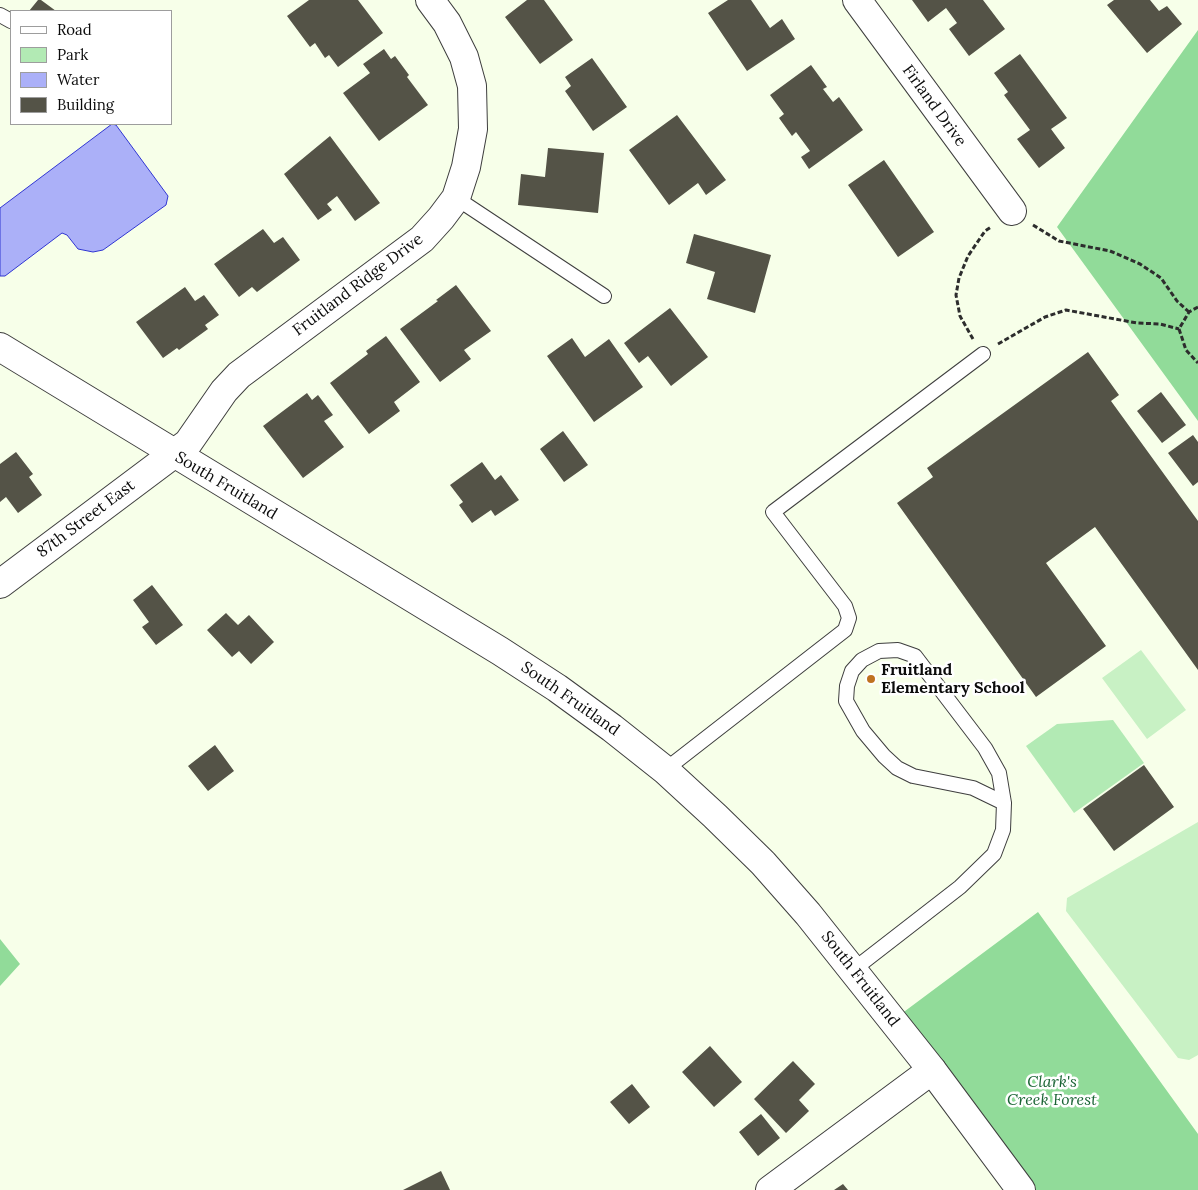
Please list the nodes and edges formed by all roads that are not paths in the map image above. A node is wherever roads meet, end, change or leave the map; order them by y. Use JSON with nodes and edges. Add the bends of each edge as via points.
{"nodes":[{"id":1,"x":430,"y":0,"type":"edge"},
{"id":2,"x":857,"y":0,"type":"edge"},
{"id":3,"x":456,"y":198,"type":"junction"},
{"id":4,"x":1012,"y":212,"type":"road end"},
{"id":5,"x":604,"y":296,"type":"dead end"},
{"id":6,"x":0,"y":347,"type":"edge"},
{"id":7,"x":983,"y":354,"type":"road end"},
{"id":8,"x":173,"y":453,"type":"junction"},
{"id":9,"x":0,"y":584,"type":"edge"},
{"id":10,"x":665,"y":770,"type":"junction"},
{"id":11,"x":1004,"y":803,"type":"junction"},
{"id":12,"x":853,"y":970,"type":"junction"},
{"id":13,"x":932,"y":1070,"type":"junction"},
{"id":14,"x":770,"y":1190,"type":"edge"},
{"id":15,"x":1021,"y":1190,"type":"edge"}],
"edges":[{"from":1,"to":3,"type":"street","name":"Fruitland Ridge Drive","via":[[447,23],[464,57],[472,86],[473,129]]},
{"from":2,"to":4,"type":"street","name":"Firland Drive"},
{"from":3,"to":5,"type":"lane"},
{"from":3,"to":8,"type":"street","name":"Fruitland Ridge Drive","via":[[422,239],[239,376],[224,391],[188,443]]},
{"from":6,"to":8,"type":"street","name":"South Fruitland"},
{"from":7,"to":10,"type":"lane","via":[[773,512],[845,606],[848,618],[845,630]]},
{"from":8,"to":9,"type":"street","name":"87th Street East"},
{"from":8,"to":10,"type":"street","name":"South Fruitland","via":[[500,651],[557,688]]},
{"from":10,"to":12,"type":"street","name":"South Fruitland","via":[[763,863]]},
{"from":11,"to":11,"type":"lane","via":[[999,773],[985,748],[915,656],[898,650],[879,651],[862,660],[852,671],[846,701],[863,731],[884,756],[913,776],[973,788]]},
{"from":11,"to":12,"type":"lane","via":[[1004,830],[994,854],[960,888]]},
{"from":12,"to":13,"type":"street","name":"South Fruitland"},
{"from":13,"to":14,"type":"street"},
{"from":13,"to":15,"type":"street","name":"South Fruitland"}]}
